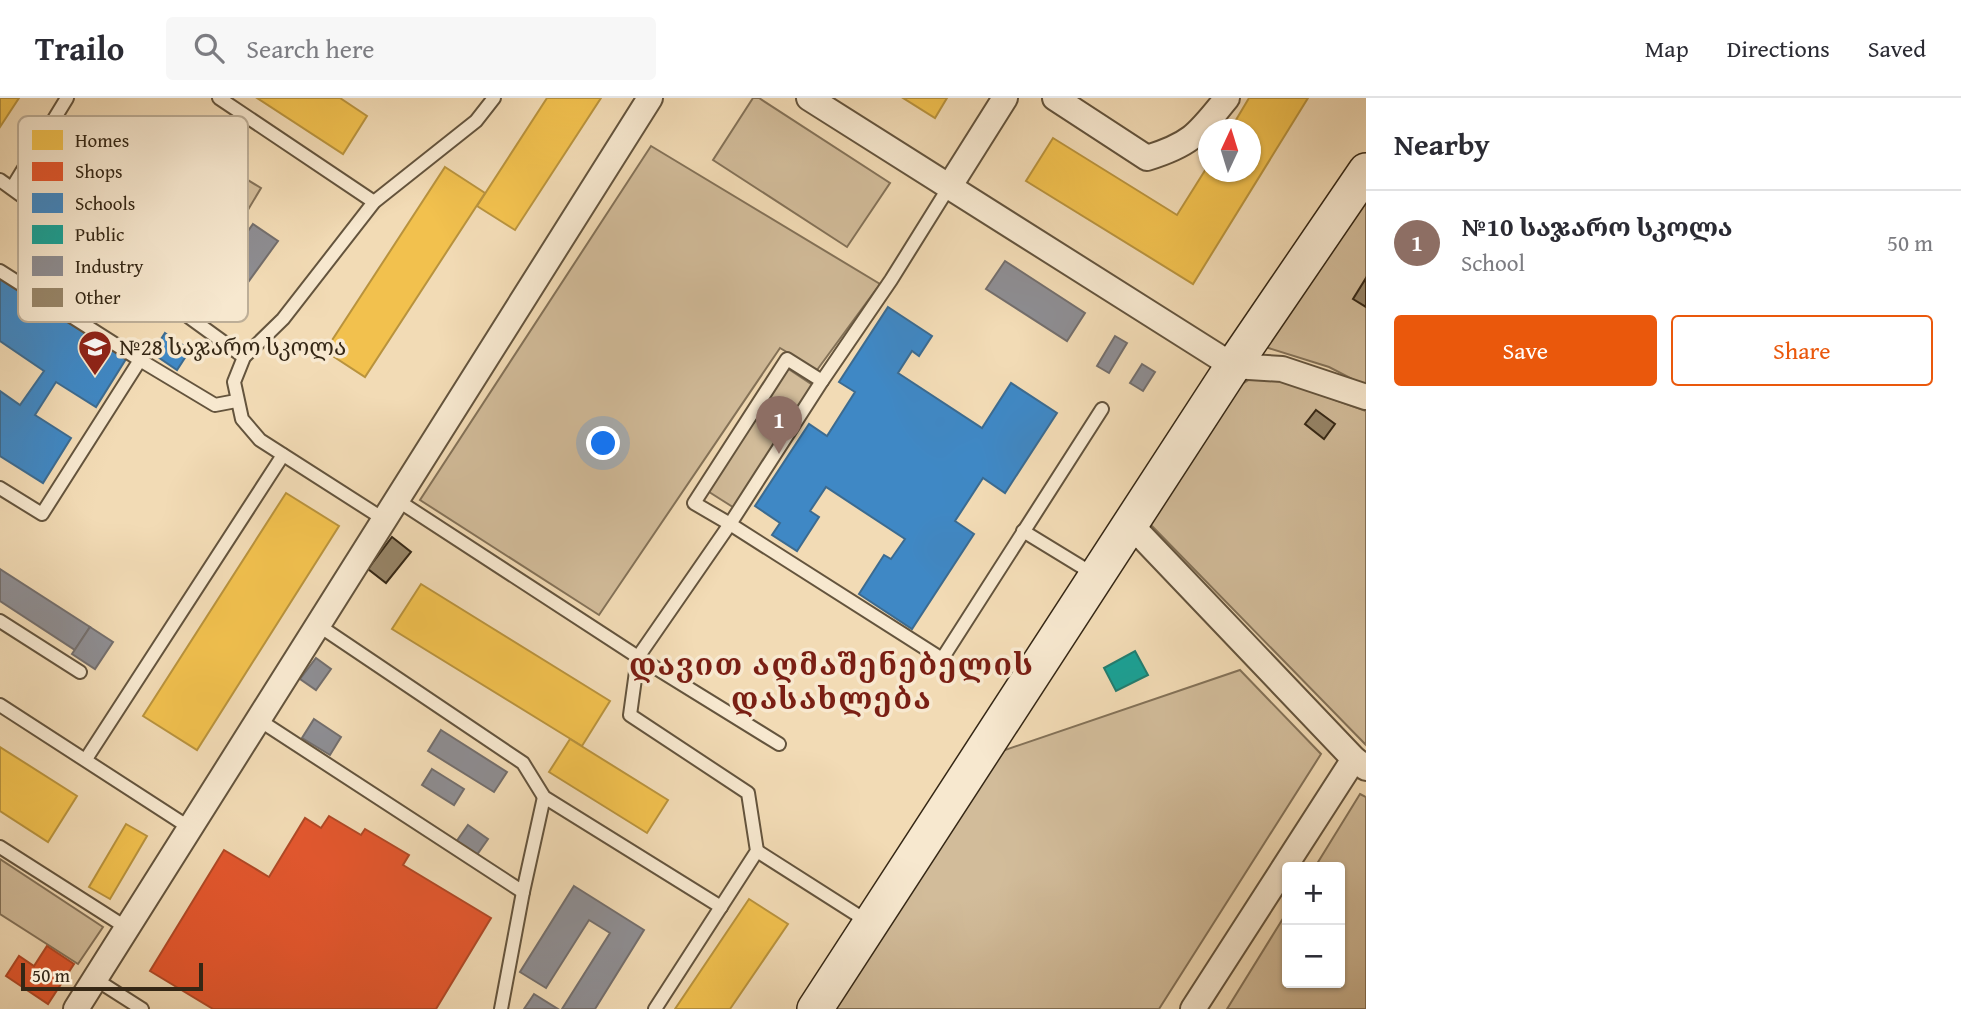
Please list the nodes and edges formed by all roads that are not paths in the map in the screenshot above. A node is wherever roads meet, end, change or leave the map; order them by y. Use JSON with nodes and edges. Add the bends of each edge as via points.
{"nodes":[{"id":1,"x":67,"y":98,"type":"edge"},
{"id":2,"x":219,"y":98,"type":"edge"},
{"id":3,"x":494,"y":98,"type":"edge"},
{"id":4,"x":650,"y":98,"type":"edge"},
{"id":5,"x":809,"y":98,"type":"edge"},
{"id":6,"x":1004,"y":98,"type":"edge"},
{"id":7,"x":1055,"y":98,"type":"edge"},
{"id":8,"x":1227,"y":98,"type":"edge"},
{"id":9,"x":56,"y":116,"type":"edge"},
{"id":10,"x":246,"y":116,"type":"edge"},
{"id":11,"x":248,"y":117,"type":"edge"},
{"id":12,"x":1364,"y":177,"type":"edge"},
{"id":13,"x":18,"y":178,"type":"edge"},
{"id":14,"x":0,"y":180,"type":"edge"},
{"id":15,"x":949,"y":187,"type":"junction"},
{"id":16,"x":12,"y":188,"type":"junction"},
{"id":17,"x":18,"y":192,"type":"edge"},
{"id":18,"x":374,"y":202,"type":"junction"},
{"id":19,"x":0,"y":271,"type":"edge"},
{"id":20,"x":18,"y":282,"type":"edge"},
{"id":21,"x":80,"y":322,"type":"edge"},
{"id":22,"x":195,"y":322,"type":"edge"},
{"id":23,"x":244,"y":358,"type":"junction"},
{"id":24,"x":140,"y":360,"type":"junction"},
{"id":25,"x":1233,"y":366,"type":"junction"},
{"id":26,"x":822,"y":381,"type":"junction"},
{"id":27,"x":1366,"y":397,"type":"edge"},
{"id":28,"x":236,"y":401,"type":"junction"},
{"id":29,"x":1102,"y":409,"type":"dead end"},
{"id":30,"x":283,"y":455,"type":"junction"},
{"id":31,"x":0,"y":488,"type":"edge"},
{"id":32,"x":391,"y":510,"type":"junction"},
{"id":33,"x":730,"y":524,"type":"junction"},
{"id":34,"x":1130,"y":524,"type":"junction"},
{"id":35,"x":1023,"y":531,"type":"junction"},
{"id":36,"x":1097,"y":576,"type":"junction"},
{"id":37,"x":0,"y":621,"type":"edge"},
{"id":38,"x":318,"y":625,"type":"junction"},
{"id":39,"x":638,"y":657,"type":"junction"},
{"id":40,"x":80,"y":672,"type":"dead end"},
{"id":41,"x":0,"y":705,"type":"edge"},
{"id":42,"x":259,"y":720,"type":"junction"},
{"id":43,"x":779,"y":744,"type":"dead end"},
{"id":44,"x":86,"y":759,"type":"junction"},
{"id":45,"x":1360,"y":764,"type":"edge"},
{"id":46,"x":544,"y":797,"type":"junction"},
{"id":47,"x":190,"y":828,"type":"junction"},
{"id":48,"x":0,"y":847,"type":"edge"},
{"id":49,"x":757,"y":851,"type":"junction"},
{"id":50,"x":523,"y":892,"type":"junction"},
{"id":51,"x":721,"y":907,"type":"junction"},
{"id":52,"x":871,"y":923,"type":"junction"},
{"id":53,"x":127,"y":928,"type":"junction"},
{"id":54,"x":95,"y":979,"type":"junction"},
{"id":55,"x":76,"y":1009,"type":"edge"},
{"id":56,"x":142,"y":1009,"type":"edge"},
{"id":57,"x":501,"y":1009,"type":"edge"},
{"id":58,"x":656,"y":1009,"type":"edge"},
{"id":59,"x":815,"y":1009,"type":"edge"},
{"id":60,"x":1193,"y":1009,"type":"edge"}],
"edges":[{"from":1,"to":9,"type":"lane"},
{"from":2,"to":10,"type":"lane"},
{"from":3,"to":18,"type":"lane","via":[[476,121]]},
{"from":4,"to":32,"type":"street"},
{"from":5,"to":15,"type":"street"},
{"from":6,"to":15,"type":"street"},
{"from":7,"to":8,"type":"street","via":[[1147,158],[1178,148],[1200,132]]},
{"from":11,"to":18,"type":"lane"},
{"from":12,"to":25,"type":"street"},
{"from":13,"to":16,"type":"lane"},
{"from":14,"to":16,"type":"lane"},
{"from":15,"to":25,"type":"street"},
{"from":15,"to":26,"type":"lane"},
{"from":16,"to":17,"type":"lane"},
{"from":18,"to":23,"type":"lane","via":[[283,319]]},
{"from":19,"to":20,"type":"lane"},
{"from":21,"to":24,"type":"lane"},
{"from":22,"to":23,"type":"lane"},
{"from":23,"to":28,"type":"lane","via":[[234,382]]},
{"from":24,"to":28,"type":"lane","via":[[215,405]]},
{"from":24,"to":31,"type":"lane","via":[[42,514]]},
{"from":25,"to":27,"type":"street","via":[[1282,369]]},
{"from":25,"to":34,"type":"street"},
{"from":26,"to":33,"type":"lane"},
{"from":26,"to":33,"type":"lane","via":[[787,359],[779,370],[694,503]]},
{"from":28,"to":30,"type":"lane","via":[[242,419],[260,440]]},
{"from":29,"to":35,"type":"lane"},
{"from":30,"to":32,"type":"lane"},
{"from":30,"to":44,"type":"lane"},
{"from":32,"to":38,"type":"street"},
{"from":32,"to":39,"type":"lane"},
{"from":33,"to":35,"type":"lane","via":[[942,659]]},
{"from":33,"to":39,"type":"lane"},
{"from":34,"to":36,"type":"street"},
{"from":34,"to":45,"type":"street"},
{"from":35,"to":36,"type":"lane"},
{"from":36,"to":52,"type":"street"},
{"from":37,"to":40,"type":"lane"},
{"from":38,"to":42,"type":"street"},
{"from":38,"to":46,"type":"lane","via":[[523,763]]},
{"from":39,"to":43,"type":"lane"},
{"from":39,"to":49,"type":"lane","via":[[630,715],[748,793]]},
{"from":41,"to":44,"type":"lane"},
{"from":42,"to":47,"type":"street"},
{"from":42,"to":50,"type":"lane"},
{"from":44,"to":47,"type":"lane"},
{"from":45,"to":60,"type":"street"},
{"from":46,"to":50,"type":"lane"},
{"from":46,"to":51,"type":"lane"},
{"from":47,"to":53,"type":"street"},
{"from":48,"to":53,"type":"lane"},
{"from":49,"to":51,"type":"lane"},
{"from":49,"to":52,"type":"lane"},
{"from":50,"to":57,"type":"lane"},
{"from":51,"to":58,"type":"lane"},
{"from":52,"to":59,"type":"street"},
{"from":53,"to":54,"type":"street"},
{"from":54,"to":55,"type":"street"},
{"from":54,"to":56,"type":"lane"}]}
